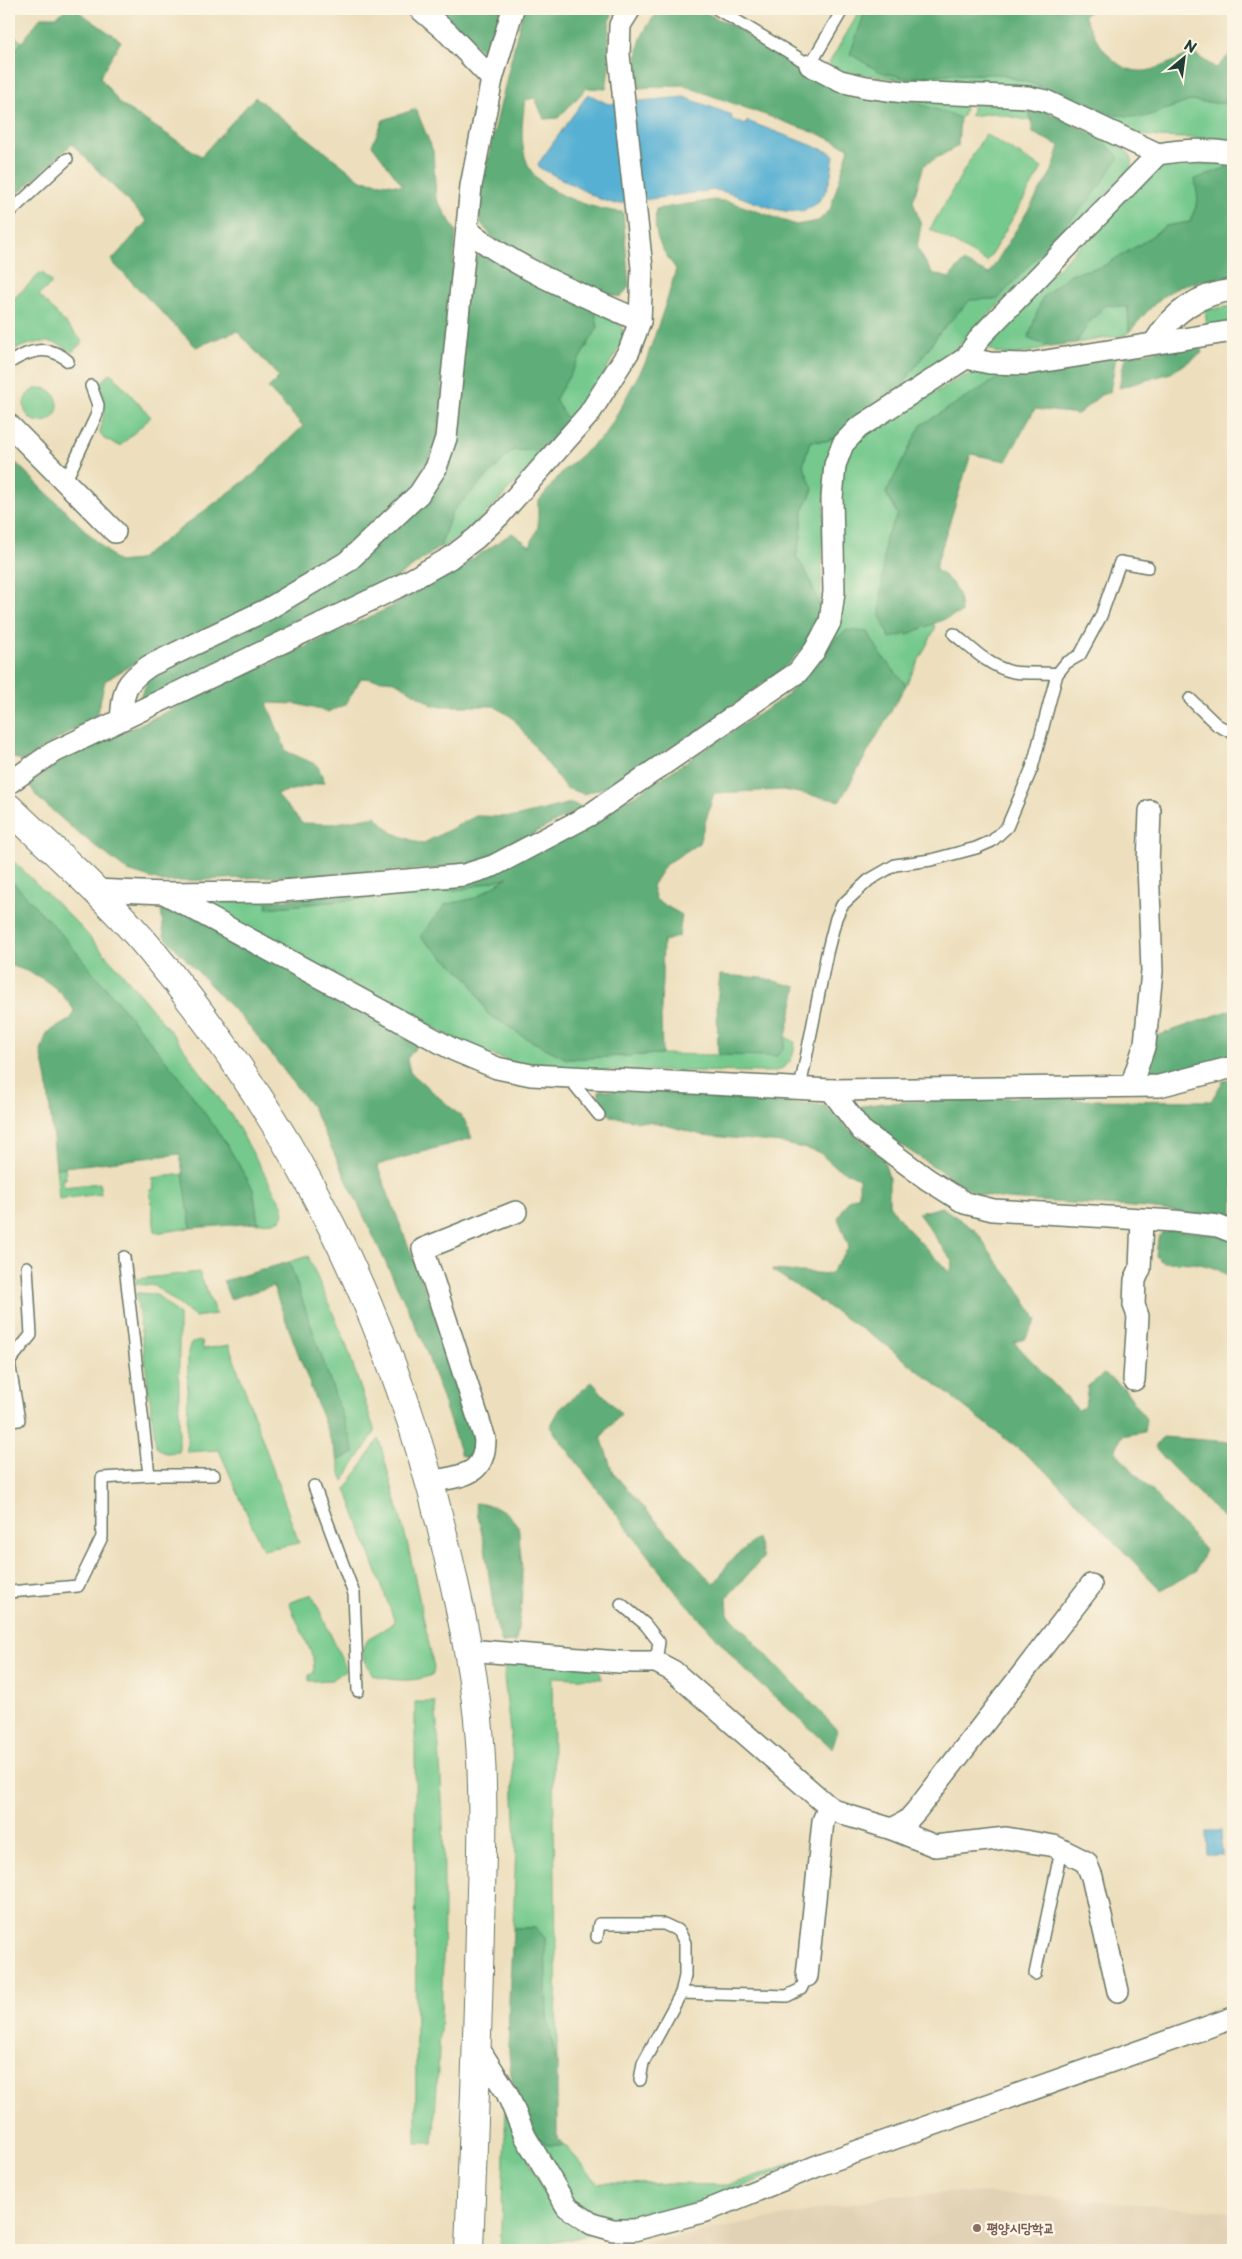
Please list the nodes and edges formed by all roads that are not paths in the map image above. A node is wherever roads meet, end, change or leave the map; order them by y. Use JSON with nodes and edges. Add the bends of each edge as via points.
{"nodes":[{"id":1,"x":420,"y":9,"type":"edge"},
{"id":2,"x":513,"y":9,"type":"edge"},
{"id":3,"x":630,"y":9,"type":"edge"},
{"id":4,"x":716,"y":9,"type":"edge"},
{"id":5,"x":844,"y":9,"type":"edge"},
{"id":6,"x":810,"y":64,"type":"junction"},
{"id":7,"x":492,"y":79,"type":"junction"},
{"id":8,"x":1233,"y":152,"type":"edge"},
{"id":9,"x":1158,"y":154,"type":"junction"},
{"id":10,"x":67,"y":159,"type":"dead end"},
{"id":11,"x":9,"y":213,"type":"edge"},
{"id":12,"x":467,"y":230,"type":"junction"},
{"id":13,"x":1233,"y":290,"type":"edge"},
{"id":14,"x":640,"y":321,"type":"junction"},
{"id":15,"x":1233,"y":331,"type":"edge"},
{"id":16,"x":1154,"y":343,"type":"junction"},
{"id":17,"x":966,"y":358,"type":"junction"},
{"id":18,"x":68,"y":361,"type":"dead end"},
{"id":19,"x":9,"y":363,"type":"edge"},
{"id":20,"x":91,"y":386,"type":"dead end"},
{"id":21,"x":9,"y":425,"type":"edge"},
{"id":22,"x":65,"y":482,"type":"junction"},
{"id":23,"x":115,"y":532,"type":"dead end"},
{"id":24,"x":1148,"y":567,"type":"dead end"},
{"id":25,"x":954,"y":634,"type":"dead end"},
{"id":26,"x":1057,"y":674,"type":"junction"},
{"id":27,"x":1190,"y":699,"type":"dead end"},
{"id":28,"x":121,"y":719,"type":"junction"},
{"id":29,"x":1233,"y":733,"type":"edge"},
{"id":30,"x":9,"y":783,"type":"edge"},
{"id":31,"x":9,"y":808,"type":"edge"},
{"id":32,"x":1150,"y":812,"type":"dead end"},
{"id":33,"x":94,"y":890,"type":"junction"},
{"id":34,"x":164,"y":893,"type":"junction"},
{"id":35,"x":1233,"y":1067,"type":"edge"},
{"id":36,"x":569,"y":1078,"type":"junction"},
{"id":37,"x":1131,"y":1086,"type":"junction"},
{"id":38,"x":800,"y":1088,"type":"junction"},
{"id":39,"x":831,"y":1090,"type":"junction"},
{"id":40,"x":599,"y":1115,"type":"dead end"},
{"id":41,"x":516,"y":1212,"type":"dead end"},
{"id":42,"x":1142,"y":1220,"type":"junction"},
{"id":43,"x":1233,"y":1232,"type":"edge"},
{"id":44,"x":124,"y":1257,"type":"dead end"},
{"id":45,"x":27,"y":1267,"type":"dead end"},
{"id":46,"x":1134,"y":1380,"type":"dead end"},
{"id":47,"x":9,"y":1421,"type":"edge"},
{"id":48,"x":214,"y":1475,"type":"dead end"},
{"id":49,"x":149,"y":1476,"type":"junction"},
{"id":50,"x":431,"y":1482,"type":"junction"},
{"id":51,"x":314,"y":1486,"type":"dead end"},
{"id":52,"x":1091,"y":1586,"type":"dead end"},
{"id":53,"x":9,"y":1592,"type":"edge"},
{"id":54,"x":621,"y":1604,"type":"dead end"},
{"id":55,"x":467,"y":1650,"type":"junction"},
{"id":56,"x":656,"y":1662,"type":"junction"},
{"id":57,"x":358,"y":1691,"type":"dead end"},
{"id":58,"x":829,"y":1808,"type":"junction"},
{"id":59,"x":892,"y":1829,"type":"junction"},
{"id":60,"x":1061,"y":1850,"type":"junction"},
{"id":61,"x":597,"y":1937,"type":"dead end"},
{"id":62,"x":1034,"y":1974,"type":"dead end"},
{"id":63,"x":807,"y":1976,"type":"joint"},
{"id":64,"x":1118,"y":1992,"type":"dead end"},
{"id":65,"x":681,"y":1993,"type":"junction"},
{"id":66,"x":1233,"y":2018,"type":"edge"},
{"id":67,"x":478,"y":2046,"type":"junction"},
{"id":68,"x":640,"y":2080,"type":"dead end"},
{"id":69,"x":469,"y":2250,"type":"edge"}],
"edges":[{"from":1,"to":7,"type":"street"},
{"from":2,"to":7,"type":"street"},
{"from":3,"to":14,"type":"street","via":[[620,25],[619,55],[642,268]]},
{"from":4,"to":6,"type":"lane"},
{"from":5,"to":6,"type":"lane"},
{"from":6,"to":9,"type":"street","via":[[840,81],[866,87],[904,92],[1028,97],[1046,102]]},
{"from":7,"to":12,"type":"street","via":[[470,186]]},
{"from":8,"to":9,"type":"street","via":[[1183,149]]},
{"from":9,"to":17,"type":"street","via":[[981,336]]},
{"from":10,"to":11,"type":"lane"},
{"from":12,"to":14,"type":"street","via":[[504,257]]},
{"from":12,"to":28,"type":"street","via":[[446,438],[436,468],[419,494],[347,562],[268,609],[149,666],[133,677],[124,690]]},
{"from":13,"to":16,"type":"street","via":[[1202,298],[1182,309],[1165,325]]},
{"from":14,"to":28,"type":"street","via":[[616,375],[589,414],[499,516],[450,558],[400,586]]},
{"from":15,"to":16,"type":"street"},
{"from":16,"to":17,"type":"street","via":[[1027,364],[990,363]]},
{"from":17,"to":34,"type":"street","via":[[858,428],[842,444],[835,465],[832,498],[834,592],[830,622],[798,672],[588,816],[493,866],[464,875],[271,892]]},
{"from":18,"to":19,"type":"lane","via":[[47,350],[23,354]]},
{"from":20,"to":22,"type":"lane","via":[[98,405],[97,414]]},
{"from":21,"to":22,"type":"street"},
{"from":22,"to":23,"type":"street"},
{"from":24,"to":26,"type":"lane","via":[[1120,562],[1101,616],[1080,655],[1066,663]]},
{"from":25,"to":26,"type":"lane","via":[[997,666],[1015,672]]},
{"from":26,"to":38,"type":"lane","via":[[1032,768],[1007,827],[992,841],[976,848],[931,860],[895,865],[870,880],[842,905],[827,954]]},
{"from":27,"to":29,"type":"lane","via":[[1217,725]]},
{"from":28,"to":30,"type":"street","via":[[52,753]]},
{"from":31,"to":33,"type":"street"},
{"from":32,"to":37,"type":"street","via":[[1148,864],[1152,971],[1146,1044]]},
{"from":33,"to":34,"type":"street"},
{"from":33,"to":50,"type":"street","via":[[148,947],[228,1050],[310,1182],[364,1292],[398,1379]]},
{"from":34,"to":36,"type":"street","via":[[454,1050],[497,1068],[531,1076]]},
{"from":35,"to":37,"type":"street","via":[[1159,1086]]},
{"from":36,"to":38,"type":"street"},
{"from":36,"to":40,"type":"lane"},
{"from":37,"to":39,"type":"street"},
{"from":38,"to":39,"type":"street"},
{"from":39,"to":42,"type":"street","via":[[861,1130],[926,1179],[965,1203],[993,1210]]},
{"from":41,"to":50,"type":"street","via":[[423,1249],[485,1439],[485,1450],[478,1468],[470,1473]]},
{"from":42,"to":43,"type":"street","via":[[1218,1226]]},
{"from":42,"to":46,"type":"street","via":[[1140,1269],[1134,1280],[1134,1304],[1138,1316]]},
{"from":44,"to":49,"type":"lane"},
{"from":45,"to":47,"type":"lane","via":[[31,1335],[9,1362],[18,1420]]},
{"from":48,"to":49,"type":"lane"},
{"from":49,"to":53,"type":"lane","via":[[102,1478],[102,1537],[78,1586]]},
{"from":50,"to":55,"type":"street"},
{"from":51,"to":57,"type":"lane","via":[[354,1594]]},
{"from":52,"to":59,"type":"street","via":[[907,1822]]},
{"from":54,"to":56,"type":"lane","via":[[646,1624],[659,1642]]},
{"from":55,"to":56,"type":"street"},
{"from":55,"to":67,"type":"street","via":[[478,1718],[483,1819]]},
{"from":56,"to":58,"type":"street","via":[[672,1671]]},
{"from":58,"to":59,"type":"street"},
{"from":58,"to":63,"type":"street","via":[[823,1821]]},
{"from":59,"to":60,"type":"street","via":[[935,1846],[1006,1838]]},
{"from":60,"to":62,"type":"lane"},
{"from":60,"to":64,"type":"street","via":[[1086,1862]]},
{"from":61,"to":65,"type":"lane","via":[[599,1924],[664,1924],[679,1931],[685,1943],[685,1976]]},
{"from":63,"to":65,"type":"lane","via":[[801,1989],[787,1996]]},
{"from":65,"to":68,"type":"lane","via":[[642,2063]]},
{"from":66,"to":67,"type":"street","via":[[822,2164],[706,2211],[634,2230],[614,2230],[592,2224],[567,2207],[525,2136],[507,2093]]},
{"from":67,"to":69,"type":"street"}]}
